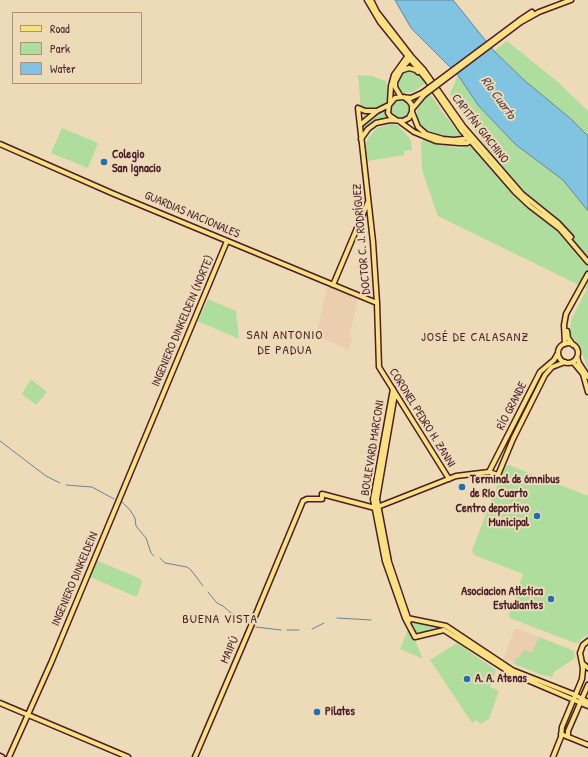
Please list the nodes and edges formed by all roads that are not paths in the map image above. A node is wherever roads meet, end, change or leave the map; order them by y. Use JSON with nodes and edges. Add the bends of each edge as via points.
{"nodes":[{"id":1,"x":368,"y":0,"type":"edge"},
{"id":2,"x":371,"y":0,"type":"edge"},
{"id":3,"x":564,"y":0,"type":"edge"},
{"id":4,"x":571,"y":0,"type":"edge"},
{"id":5,"x":520,"y":21,"type":"junction"},
{"id":6,"x":409,"y":58,"type":"junction"},
{"id":7,"x":400,"y":71,"type":"junction"},
{"id":8,"x":426,"y":80,"type":"junction"},
{"id":9,"x":423,"y":94,"type":"junction"},
{"id":10,"x":403,"y":97,"type":"junction"},
{"id":11,"x":389,"y":103,"type":"junction"},
{"id":12,"x":412,"y":110,"type":"junction"},
{"id":13,"x":377,"y":111,"type":"junction"},
{"id":14,"x":398,"y":121,"type":"junction"},
{"id":15,"x":360,"y":125,"type":"junction"},
{"id":16,"x":361,"y":139,"type":"junction"},
{"id":17,"x":472,"y":139,"type":"junction"},
{"id":18,"x":0,"y":144,"type":"edge"},
{"id":19,"x":368,"y":200,"type":"junction"},
{"id":20,"x":227,"y":241,"type":"junction"},
{"id":21,"x":588,"y":257,"type":"edge"},
{"id":22,"x":588,"y":262,"type":"edge"},
{"id":23,"x":588,"y":274,"type":"edge"},
{"id":24,"x":588,"y":279,"type":"edge"},
{"id":25,"x":333,"y":285,"type":"junction"},
{"id":26,"x":378,"y":303,"type":"junction"},
{"id":27,"x":566,"y":344,"type":"junction"},
{"id":28,"x":573,"y":345,"type":"junction"},
{"id":29,"x":558,"y":353,"type":"junction"},
{"id":30,"x":577,"y":356,"type":"junction"},
{"id":31,"x":565,"y":362,"type":"junction"},
{"id":32,"x":573,"y":362,"type":"junction"},
{"id":33,"x":379,"y":367,"type":"joint"},
{"id":34,"x":588,"y":377,"type":"edge"},
{"id":35,"x":393,"y":389,"type":"junction"},
{"id":36,"x":588,"y":392,"type":"edge"},
{"id":37,"x":395,"y":394,"type":"junction"},
{"id":38,"x":157,"y":408,"type":"joint"},
{"id":39,"x":489,"y":472,"type":"junction"},
{"id":40,"x":449,"y":479,"type":"junction"},
{"id":41,"x":377,"y":508,"type":"junction"},
{"id":42,"x":407,"y":618,"type":"junction"},
{"id":43,"x":588,"y":641,"type":"edge"},
{"id":44,"x":582,"y":663,"type":"junction"},
{"id":45,"x":588,"y":668,"type":"edge"},
{"id":46,"x":588,"y":685,"type":"edge"},
{"id":47,"x":574,"y":697,"type":"junction"},
{"id":48,"x":581,"y":701,"type":"junction"},
{"id":49,"x":588,"y":702,"type":"edge"},
{"id":50,"x":0,"y":703,"type":"edge"},
{"id":51,"x":588,"y":706,"type":"edge"},
{"id":52,"x":28,"y":715,"type":"junction"},
{"id":53,"x":561,"y":734,"type":"junction"},
{"id":54,"x":568,"y":737,"type":"junction"},
{"id":55,"x":588,"y":745,"type":"edge"},
{"id":56,"x":9,"y":757,"type":"edge"},
{"id":57,"x":128,"y":757,"type":"edge"},
{"id":58,"x":195,"y":757,"type":"edge"},
{"id":59,"x":554,"y":757,"type":"edge"}],
"edges":[{"from":1,"to":6,"type":"main road","via":[[377,17]]},
{"from":2,"to":6,"type":"main road","name":"CAPITÁN GIACHINO","via":[[376,12]]},
{"from":3,"to":5,"type":"main road","via":[[537,10]]},
{"from":4,"to":5,"type":"main road"},
{"from":5,"to":9,"type":"main road","bridge":true},
{"from":6,"to":7,"type":"main road"},
{"from":6,"to":8,"type":"main road","name":"CAPITÁN GIACHINO"},
{"from":6,"to":11,"type":"main road","via":[[396,71]]},
{"from":6,"to":17,"type":"main road","name":"CAPITÁN GIACHINO","via":[[424,70]]},
{"from":7,"to":8,"type":"main road","via":[[416,70]]},
{"from":7,"to":10,"type":"main road","via":[[395,87]]},
{"from":8,"to":17,"type":"main road","name":"CAPITÁN GIACHINO","via":[[457,124]]},
{"from":9,"to":10,"type":"main road"},
{"from":9,"to":12,"type":"main road"},
{"from":10,"to":11,"type":"main road","via":[[395,98]]},
{"from":10,"to":12,"type":"main road","via":[[411,103]]},
{"from":11,"to":13,"type":"main road"},
{"from":11,"to":14,"type":"main road","via":[[388,113]]},
{"from":12,"to":14,"type":"main road","via":[[406,120]]},
{"from":12,"to":17,"type":"main road","via":[[418,127],[426,134],[443,139]]},
{"from":13,"to":15,"type":"main road"},
{"from":13,"to":15,"type":"main road","name":"DOCTOR C. J. RODRÍGUEZ","via":[[358,108]]},
{"from":14,"to":16,"type":"main road","via":[[376,123]]},
{"from":14,"to":17,"type":"main road","via":[[414,132],[436,141],[450,143]]},
{"from":15,"to":16,"type":"main road","name":"DOCTOR C. J. RODRÍGUEZ"},
{"from":16,"to":19,"type":"main road","name":"DOCTOR C. J. RODRÍGUEZ"},
{"from":17,"to":21,"type":"main road","name":"CAPITÁN GIACHINO","via":[[514,186],[558,223]]},
{"from":17,"to":22,"type":"main road","name":"CAPITÁN GIACHINO","via":[[515,192],[560,229]]},
{"from":18,"to":20,"type":"main road","name":"GUARDIAS NACIONALES"},
{"from":19,"to":25,"type":"main road"},
{"from":19,"to":26,"type":"main road","name":"DOCTOR C. J. RODRÍGUEZ"},
{"from":20,"to":25,"type":"main road","name":"GUARDIAS NACIONALES"},
{"from":20,"to":38,"type":"main road","name":"INGENIERO DINKELDEIN (NORTE)"},
{"from":23,"to":27,"type":"main road","via":[[566,314]]},
{"from":24,"to":28,"type":"main road","via":[[567,318],[567,334]]},
{"from":25,"to":26,"type":"main road","name":"GUARDIAS NACIONALES"},
{"from":26,"to":33,"type":"main road","name":"DOCTOR C. J. RODRÍGUEZ"},
{"from":27,"to":28,"type":"main road"},
{"from":27,"to":29,"type":"main road"},
{"from":28,"to":30,"type":"main road","via":[[577,349]]},
{"from":29,"to":31,"type":"main road","via":[[560,359]]},
{"from":29,"to":39,"type":"main road","name":"RÍO GRANDE","via":[[540,372]]},
{"from":30,"to":32,"type":"main road"},
{"from":30,"to":34,"type":"main road"},
{"from":31,"to":32,"type":"main road"},
{"from":31,"to":39,"type":"main road","name":"RÍO GRANDE","via":[[552,367],[545,375],[498,475]]},
{"from":32,"to":36,"type":"main road","via":[[583,374]]},
{"from":33,"to":35,"type":"main road","name":"CORONEL PEDRO H. ZANNI"},
{"from":35,"to":37,"type":"main road","name":"CORONEL PEDRO H. ZANNI"},
{"from":35,"to":41,"type":"main road","name":"BOULEVARD MARCONI","via":[[374,494]]},
{"from":37,"to":40,"type":"main road","name":"CORONEL PEDRO H. ZANNI"},
{"from":37,"to":41,"type":"main road","name":"BOULEVARD MARCONI","via":[[377,494]]},
{"from":38,"to":52,"type":"main road","name":"INGENIERO DINKELDEIN"},
{"from":39,"to":40,"type":"main road"},
{"from":40,"to":41,"type":"main road"},
{"from":41,"to":42,"type":"main road","name":"BOULEVARD MARCONI","via":[[385,561]]},
{"from":41,"to":58,"type":"main road","name":"MAIPÚ","via":[[322,497],[303,501]]},
{"from":42,"to":47,"type":"main road","via":[[446,626],[512,670]]},
{"from":42,"to":47,"type":"main road","name":"BOULEVARD MARCONI","via":[[415,637],[444,630],[511,673]]},
{"from":43,"to":44,"type":"main road","via":[[581,649]]},
{"from":44,"to":45,"type":"main road"},
{"from":44,"to":47,"type":"main road","via":[[582,679]]},
{"from":46,"to":48,"type":"main road"},
{"from":47,"to":48,"type":"main road"},
{"from":47,"to":53,"type":"main road"},
{"from":48,"to":49,"type":"main road"},
{"from":48,"to":51,"type":"main road"},
{"from":48,"to":54,"type":"main road","via":[[568,731]]},
{"from":50,"to":52,"type":"main road"},
{"from":52,"to":56,"type":"main road","name":"INGENIERO DINKELDEIN"},
{"from":52,"to":57,"type":"main road"},
{"from":53,"to":54,"type":"main road"},
{"from":53,"to":59,"type":"main road"},
{"from":54,"to":55,"type":"main road"}]}
